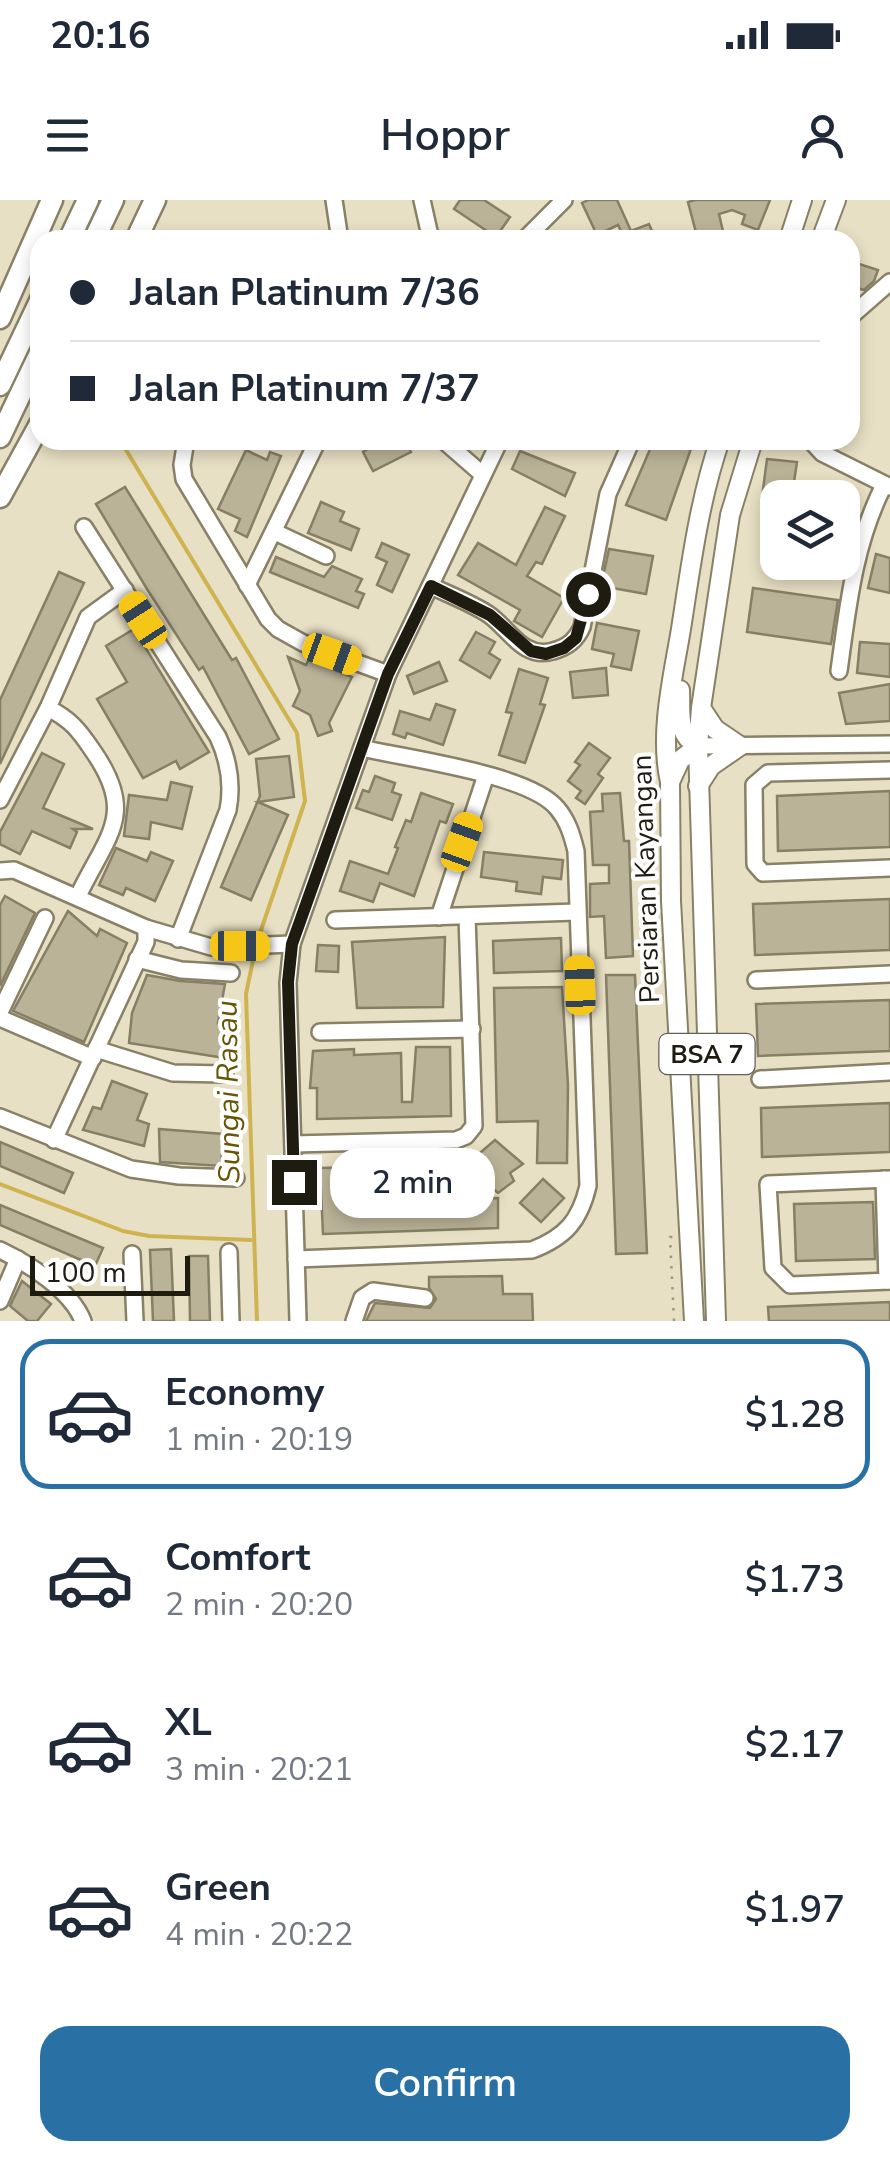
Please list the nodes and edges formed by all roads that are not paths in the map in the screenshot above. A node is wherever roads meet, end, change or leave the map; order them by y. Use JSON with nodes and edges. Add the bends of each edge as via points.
{"nodes":[{"id":1,"x":52,"y":200,"type":"edge"},
{"id":2,"x":88,"y":200,"type":"edge"},
{"id":3,"x":113,"y":200,"type":"edge"},
{"id":4,"x":155,"y":200,"type":"edge"},
{"id":5,"x":334,"y":200,"type":"edge"},
{"id":6,"x":422,"y":200,"type":"edge"},
{"id":7,"x":564,"y":200,"type":"edge"},
{"id":8,"x":802,"y":200,"type":"edge"},
{"id":9,"x":836,"y":200,"type":"edge"},
{"id":10,"x":39,"y":230,"type":"edge"},
{"id":11,"x":74,"y":230,"type":"edge"},
{"id":12,"x":99,"y":230,"type":"edge"},
{"id":13,"x":141,"y":230,"type":"edge"},
{"id":14,"x":338,"y":230,"type":"edge"},
{"id":15,"x":429,"y":230,"type":"edge"},
{"id":16,"x":534,"y":230,"type":"edge"},
{"id":17,"x":791,"y":230,"type":"edge"},
{"id":18,"x":824,"y":230,"type":"edge"},
{"id":19,"x":30,"y":250,"type":"edge"},
{"id":20,"x":890,"y":282,"type":"edge"},
{"id":21,"x":860,"y":308,"type":"edge"},
{"id":22,"x":0,"y":318,"type":"edge"},
{"id":23,"x":30,"y":323,"type":"edge"},
{"id":24,"x":30,"y":375,"type":"edge"},
{"id":25,"x":0,"y":385,"type":"edge"},
{"id":26,"x":0,"y":437,"type":"edge"},
{"id":27,"x":30,"y":442,"type":"edge"},
{"id":28,"x":183,"y":450,"type":"edge"},
{"id":29,"x":313,"y":450,"type":"edge"},
{"id":30,"x":454,"y":450,"type":"edge"},
{"id":31,"x":495,"y":450,"type":"edge"},
{"id":32,"x":628,"y":450,"type":"edge"},
{"id":33,"x":717,"y":450,"type":"edge"},
{"id":34,"x":750,"y":450,"type":"edge"},
{"id":35,"x":819,"y":450,"type":"edge"},
{"id":36,"x":482,"y":474,"type":"junction"},
{"id":37,"x":887,"y":486,"type":"edge"},
{"id":38,"x":0,"y":497,"type":"edge"},
{"id":39,"x":84,"y":526,"type":"dead end"},
{"id":40,"x":276,"y":532,"type":"junction"},
{"id":41,"x":326,"y":556,"type":"dead end"},
{"id":42,"x":247,"y":585,"type":"junction"},
{"id":43,"x":431,"y":586,"type":"junction"},
{"id":44,"x":124,"y":590,"type":"junction"},
{"id":45,"x":678,"y":648,"type":"junction"},
{"id":46,"x":839,"y":671,"type":"dead end"},
{"id":47,"x":388,"y":674,"type":"junction"},
{"id":48,"x":48,"y":708,"type":"junction"},
{"id":49,"x":700,"y":708,"type":"junction"},
{"id":50,"x":890,"y":744,"type":"edge"},
{"id":51,"x":698,"y":746,"type":"junction"},
{"id":52,"x":740,"y":746,"type":"junction"},
{"id":53,"x":362,"y":748,"type":"junction"},
{"id":54,"x":890,"y":770,"type":"edge"},
{"id":55,"x":486,"y":776,"type":"junction"},
{"id":56,"x":670,"y":782,"type":"junction"},
{"id":57,"x":698,"y":787,"type":"junction"},
{"id":58,"x":0,"y":800,"type":"edge"},
{"id":59,"x":890,"y":868,"type":"edge"},
{"id":60,"x":0,"y":871,"type":"edge"},
{"id":61,"x":78,"y":896,"type":"junction"},
{"id":62,"x":578,"y":912,"type":"junction"},
{"id":63,"x":468,"y":916,"type":"junction"},
{"id":64,"x":439,"y":917,"type":"junction"},
{"id":65,"x":45,"y":918,"type":"dead end"},
{"id":66,"x":334,"y":920,"type":"dead end"},
{"id":67,"x":146,"y":928,"type":"junction"},
{"id":68,"x":178,"y":938,"type":"junction"},
{"id":69,"x":292,"y":944,"type":"junction"},
{"id":70,"x":137,"y":960,"type":"junction"},
{"id":71,"x":231,"y":973,"type":"dead end"},
{"id":72,"x":890,"y":974,"type":"edge"},
{"id":73,"x":756,"y":980,"type":"dead end"},
{"id":74,"x":0,"y":1015,"type":"edge"},
{"id":75,"x":472,"y":1028,"type":"junction"},
{"id":76,"x":320,"y":1032,"type":"dead end"},
{"id":77,"x":94,"y":1054,"type":"junction"},
{"id":78,"x":890,"y":1072,"type":"edge"},
{"id":79,"x":225,"y":1074,"type":"dead end"},
{"id":80,"x":760,"y":1079,"type":"dead end"},
{"id":81,"x":0,"y":1117,"type":"edge"},
{"id":82,"x":54,"y":1140,"type":"junction"},
{"id":83,"x":293,"y":1144,"type":"junction"},
{"id":84,"x":236,"y":1178,"type":"dead end"},
{"id":85,"x":887,"y":1179,"type":"edge"},
{"id":86,"x":0,"y":1250,"type":"edge"},
{"id":87,"x":229,"y":1252,"type":"dead end"},
{"id":88,"x":132,"y":1254,"type":"dead end"},
{"id":89,"x":18,"y":1259,"type":"junction"},
{"id":90,"x":296,"y":1259,"type":"junction"},
{"id":91,"x":889,"y":1281,"type":"edge"},
{"id":92,"x":425,"y":1298,"type":"dead end"},
{"id":93,"x":0,"y":1300,"type":"edge"},
{"id":94,"x":83,"y":1321,"type":"edge"},
{"id":95,"x":135,"y":1321,"type":"edge"},
{"id":96,"x":231,"y":1321,"type":"edge"},
{"id":97,"x":298,"y":1321,"type":"edge"},
{"id":98,"x":354,"y":1321,"type":"edge"},
{"id":99,"x":694,"y":1321,"type":"edge"},
{"id":100,"x":716,"y":1321,"type":"edge"}],
"edges":[{"from":1,"to":10,"type":"highway"},
{"from":2,"to":11,"type":"highway"},
{"from":3,"to":12,"type":"highway"},
{"from":4,"to":13,"type":"highway"},
{"from":5,"to":14,"type":"street"},
{"from":6,"to":15,"type":"street"},
{"from":7,"to":16,"type":"street"},
{"from":8,"to":17,"type":"main road"},
{"from":9,"to":18,"type":"main road"},
{"from":19,"to":22,"type":"highway"},
{"from":20,"to":21,"type":"street"},
{"from":23,"to":25,"type":"highway"},
{"from":24,"to":26,"type":"highway"},
{"from":27,"to":38,"type":"highway"},
{"from":28,"to":42,"type":"street","via":[[184,480]]},
{"from":29,"to":40,"type":"street"},
{"from":30,"to":36,"type":"street"},
{"from":31,"to":36,"type":"street"},
{"from":32,"to":43,"type":"street","via":[[608,494],[582,626],[564,648],[531,651],[490,615]]},
{"from":33,"to":45,"type":"main road","name":"Persiaran Kayangan","number":"BSA 7","via":[[700,506]]},
{"from":34,"to":49,"type":"main road","name":"Persiaran Kayangan","number":"BSA 7","via":[[730,516]]},
{"from":35,"to":37,"type":"street"},
{"from":36,"to":43,"type":"street"},
{"from":37,"to":46,"type":"street","via":[[867,518],[856,557]]},
{"from":39,"to":44,"type":"street"},
{"from":40,"to":41,"type":"street"},
{"from":40,"to":42,"type":"street"},
{"from":42,"to":47,"type":"street","via":[[268,619],[289,637]]},
{"from":43,"to":47,"type":"street"},
{"from":44,"to":48,"type":"street","via":[[88,617]]},
{"from":44,"to":68,"type":"street","via":[[228,763],[228,810]]},
{"from":45,"to":51,"type":"main road","via":[[682,732]]},
{"from":45,"to":56,"type":"main road","name":"Persiaran Kayangan","number":"BSA 7","via":[[668,724]]},
{"from":47,"to":53,"type":"street"},
{"from":48,"to":58,"type":"street"},
{"from":48,"to":61,"type":"street","via":[[72,721],[116,792],[116,818]]},
{"from":49,"to":51,"type":"main road","name":"Persiaran Kayangan","number":"BSA 7"},
{"from":49,"to":52,"type":"main road"},
{"from":50,"to":52,"type":"street"},
{"from":51,"to":52,"type":"street"},
{"from":51,"to":56,"type":"main road","via":[[680,760]]},
{"from":51,"to":57,"type":"main road","name":"Persiaran Kayangan","number":"BSA 7"},
{"from":52,"to":57,"type":"main road","via":[[711,766]]},
{"from":53,"to":55,"type":"street"},
{"from":53,"to":69,"type":"street"},
{"from":54,"to":59,"type":"street","via":[[768,772],[754,785],[754,864],[763,873]]},
{"from":55,"to":62,"type":"street","via":[[525,786],[555,804],[576,851]]},
{"from":55,"to":64,"type":"street"},
{"from":56,"to":99,"type":"main road","name":"Persiaran Kayangan","number":"BSA 7"},
{"from":57,"to":100,"type":"main road","name":"Persiaran Kayangan","number":"BSA 7"},
{"from":60,"to":61,"type":"street","via":[[14,870]]},
{"from":61,"to":67,"type":"street"},
{"from":62,"to":63,"type":"street"},
{"from":62,"to":90,"type":"street","via":[[588,1186],[576,1222],[532,1250]]},
{"from":63,"to":64,"type":"street"},
{"from":63,"to":75,"type":"street"},
{"from":64,"to":66,"type":"street"},
{"from":65,"to":74,"type":"street"},
{"from":67,"to":68,"type":"street"},
{"from":67,"to":70,"type":"street"},
{"from":68,"to":69,"type":"street","via":[[210,947]]},
{"from":69,"to":83,"type":"street"},
{"from":70,"to":71,"type":"street"},
{"from":70,"to":77,"type":"street"},
{"from":72,"to":73,"type":"street"},
{"from":74,"to":77,"type":"street"},
{"from":75,"to":76,"type":"street"},
{"from":75,"to":83,"type":"street","via":[[475,1115],[466,1136]]},
{"from":77,"to":79,"type":"street","via":[[173,1073]]},
{"from":77,"to":82,"type":"street"},
{"from":78,"to":80,"type":"street"},
{"from":81,"to":82,"type":"street"},
{"from":82,"to":84,"type":"street","via":[[130,1169]]},
{"from":83,"to":90,"type":"street"},
{"from":85,"to":91,"type":"street"},
{"from":85,"to":91,"type":"street","via":[[768,1184],[774,1268],[790,1284]]},
{"from":86,"to":89,"type":"street"},
{"from":87,"to":96,"type":"street"},
{"from":88,"to":95,"type":"street"},
{"from":89,"to":93,"type":"street"},
{"from":89,"to":94,"type":"street","via":[[78,1306]]},
{"from":90,"to":97,"type":"street"},
{"from":92,"to":98,"type":"street","via":[[373,1291],[362,1298]]}]}
